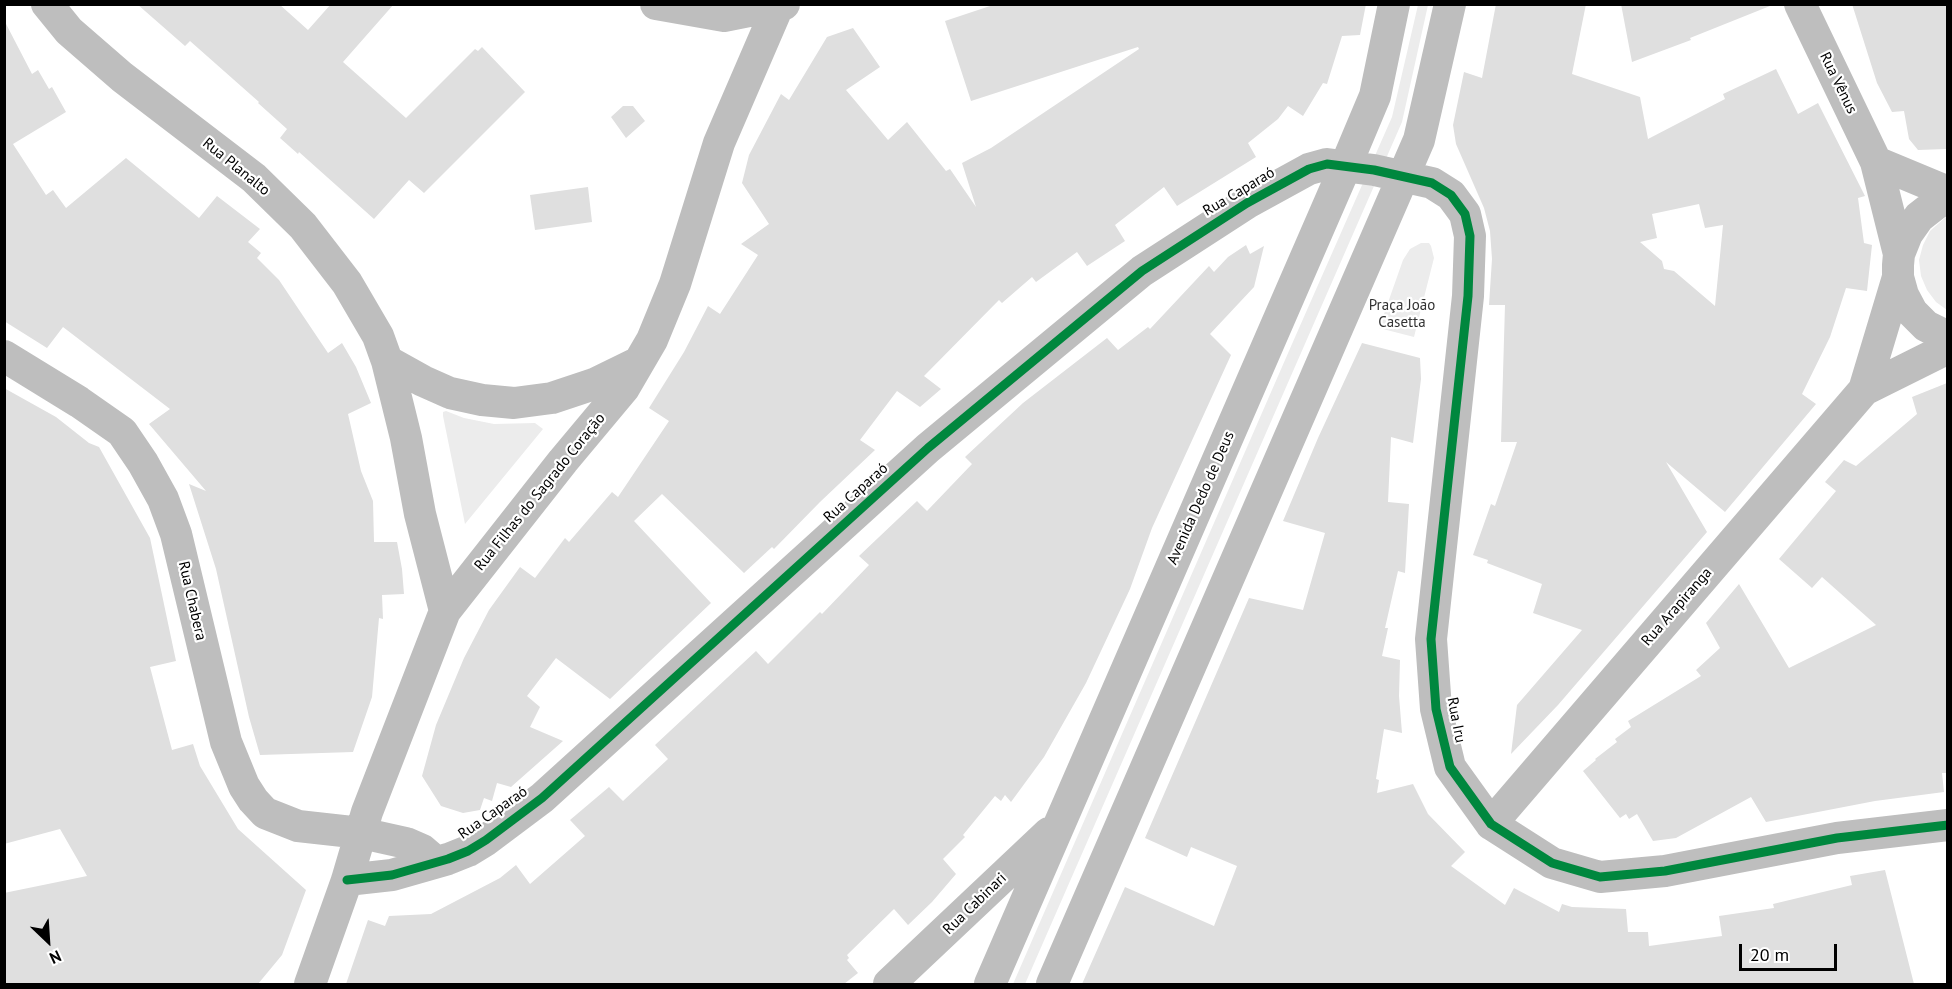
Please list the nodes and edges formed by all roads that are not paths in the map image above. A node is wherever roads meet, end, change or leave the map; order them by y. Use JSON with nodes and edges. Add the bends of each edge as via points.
{"nodes":[{"id":1,"x":47,"y":4,"type":"edge"},
{"id":2,"x":656,"y":4,"type":"edge"},
{"id":3,"x":1394,"y":4,"type":"edge"},
{"id":4,"x":1450,"y":4,"type":"edge"},
{"id":5,"x":1800,"y":4,"type":"edge"},
{"id":6,"x":781,"y":5,"type":"edge"},
{"id":7,"x":1876,"y":162,"type":"junction"},
{"id":8,"x":1346,"y":165,"type":"junction"},
{"id":9,"x":1403,"y":176,"type":"junction"},
{"id":10,"x":1947,"y":192,"type":"edge"},
{"id":11,"x":1947,"y":199,"type":"edge"},
{"id":12,"x":1899,"y":265,"type":"junction"},
{"id":13,"x":1947,"y":337,"type":"edge"},
{"id":14,"x":1947,"y":348,"type":"edge"},
{"id":15,"x":4,"y":356,"type":"edge"},
{"id":16,"x":387,"y":361,"type":"junction"},
{"id":17,"x":639,"y":362,"type":"junction"},
{"id":18,"x":1864,"y":390,"type":"junction"},
{"id":19,"x":445,"y":611,"type":"junction"},
{"id":20,"x":1060,"y":822,"type":"junction"},
{"id":21,"x":1491,"y":824,"type":"junction"},
{"id":22,"x":1947,"y":825,"type":"edge"},
{"id":23,"x":361,"y":833,"type":"junction"},
{"id":24,"x":435,"y":862,"type":"junction"},
{"id":25,"x":347,"y":880,"type":"junction"},
{"id":26,"x":310,"y":984,"type":"edge"},
{"id":27,"x":890,"y":984,"type":"edge"},
{"id":28,"x":990,"y":984,"type":"edge"},
{"id":29,"x":1052,"y":984,"type":"edge"}],
"edges":[{"from":1,"to":16,"type":"street","name":"Rua Planalto","via":[[69,31],[122,77],[254,178],[303,226],[347,283],[378,336]]},
{"from":2,"to":6,"type":"street","via":[[724,16]]},
{"from":3,"to":8,"type":"street","name":"Avenida Dedo de Deus","via":[[1375,96]]},
{"from":4,"to":9,"type":"street","via":[[1419,140]]},
{"from":5,"to":7,"type":"street","name":"Rua Vênus"},
{"from":6,"to":17,"type":"street","name":"Rua Filhas do Sagrado Coração","via":[[719,143],[675,284]]},
{"from":7,"to":10,"type":"street"},
{"from":7,"to":12,"type":"street","name":"Rua Vênus"},
{"from":8,"to":9,"type":"street","name":"Rua Caparaó"},
{"from":8,"to":20,"type":"street","name":"Avenida Dedo de Deus"},
{"from":8,"to":24,"type":"street","name":"Rua Caparaó","via":[[1327,164],[1288,179],[1142,271],[928,448],[542,798],[477,845]]},
{"from":9,"to":21,"type":"street","name":"Rua Iru","via":[[1432,183],[1451,195],[1465,214],[1470,236],[1468,296],[1431,639],[1436,709],[1450,767]]},
{"from":9,"to":29,"type":"street"},
{"from":11,"to":12,"type":"street","name":"Rua Arapiranga","via":[[1919,217],[1906,234]]},
{"from":12,"to":13,"type":"street","name":"Rua Vênus","via":[[1903,295],[1912,312],[1926,326]]},
{"from":12,"to":18,"type":"street","name":"Rua Arapiranga"},
{"from":14,"to":18,"type":"street","name":"Rua Arapiranga"},
{"from":15,"to":23,"type":"street","name":"Rua Chabera","via":[[122,432],[143,463],[176,534],[226,742],[253,800],[265,813],[298,826]]},
{"from":16,"to":17,"type":"street","via":[[450,393],[514,403],[552,398],[594,384]]},
{"from":16,"to":19,"type":"street","name":"Rua Planalto"},
{"from":17,"to":19,"type":"street","name":"Rua Filhas do Sagrado Coração","via":[[624,388]]},
{"from":18,"to":21,"type":"street","name":"Rua Arapiranga"},
{"from":19,"to":23,"type":"street","name":"Rua Filhas do Sagrado Coração"},
{"from":20,"to":27,"type":"street","name":"Rua Cabinari"},
{"from":20,"to":28,"type":"street","name":"Avenida Dedo de Deus"},
{"from":21,"to":22,"type":"street","name":"Rua Iru","via":[[1552,863],[1600,877],[1665,871],[1837,838]]},
{"from":23,"to":24,"type":"street","via":[[406,843]]},
{"from":23,"to":25,"type":"street","name":"Rua Filhas do Sagrado Coração"},
{"from":24,"to":25,"type":"street","name":"Rua Caparaó","via":[[392,875]]},
{"from":25,"to":26,"type":"street","name":"Rua Filhas do Sagrado Coração"}]}
